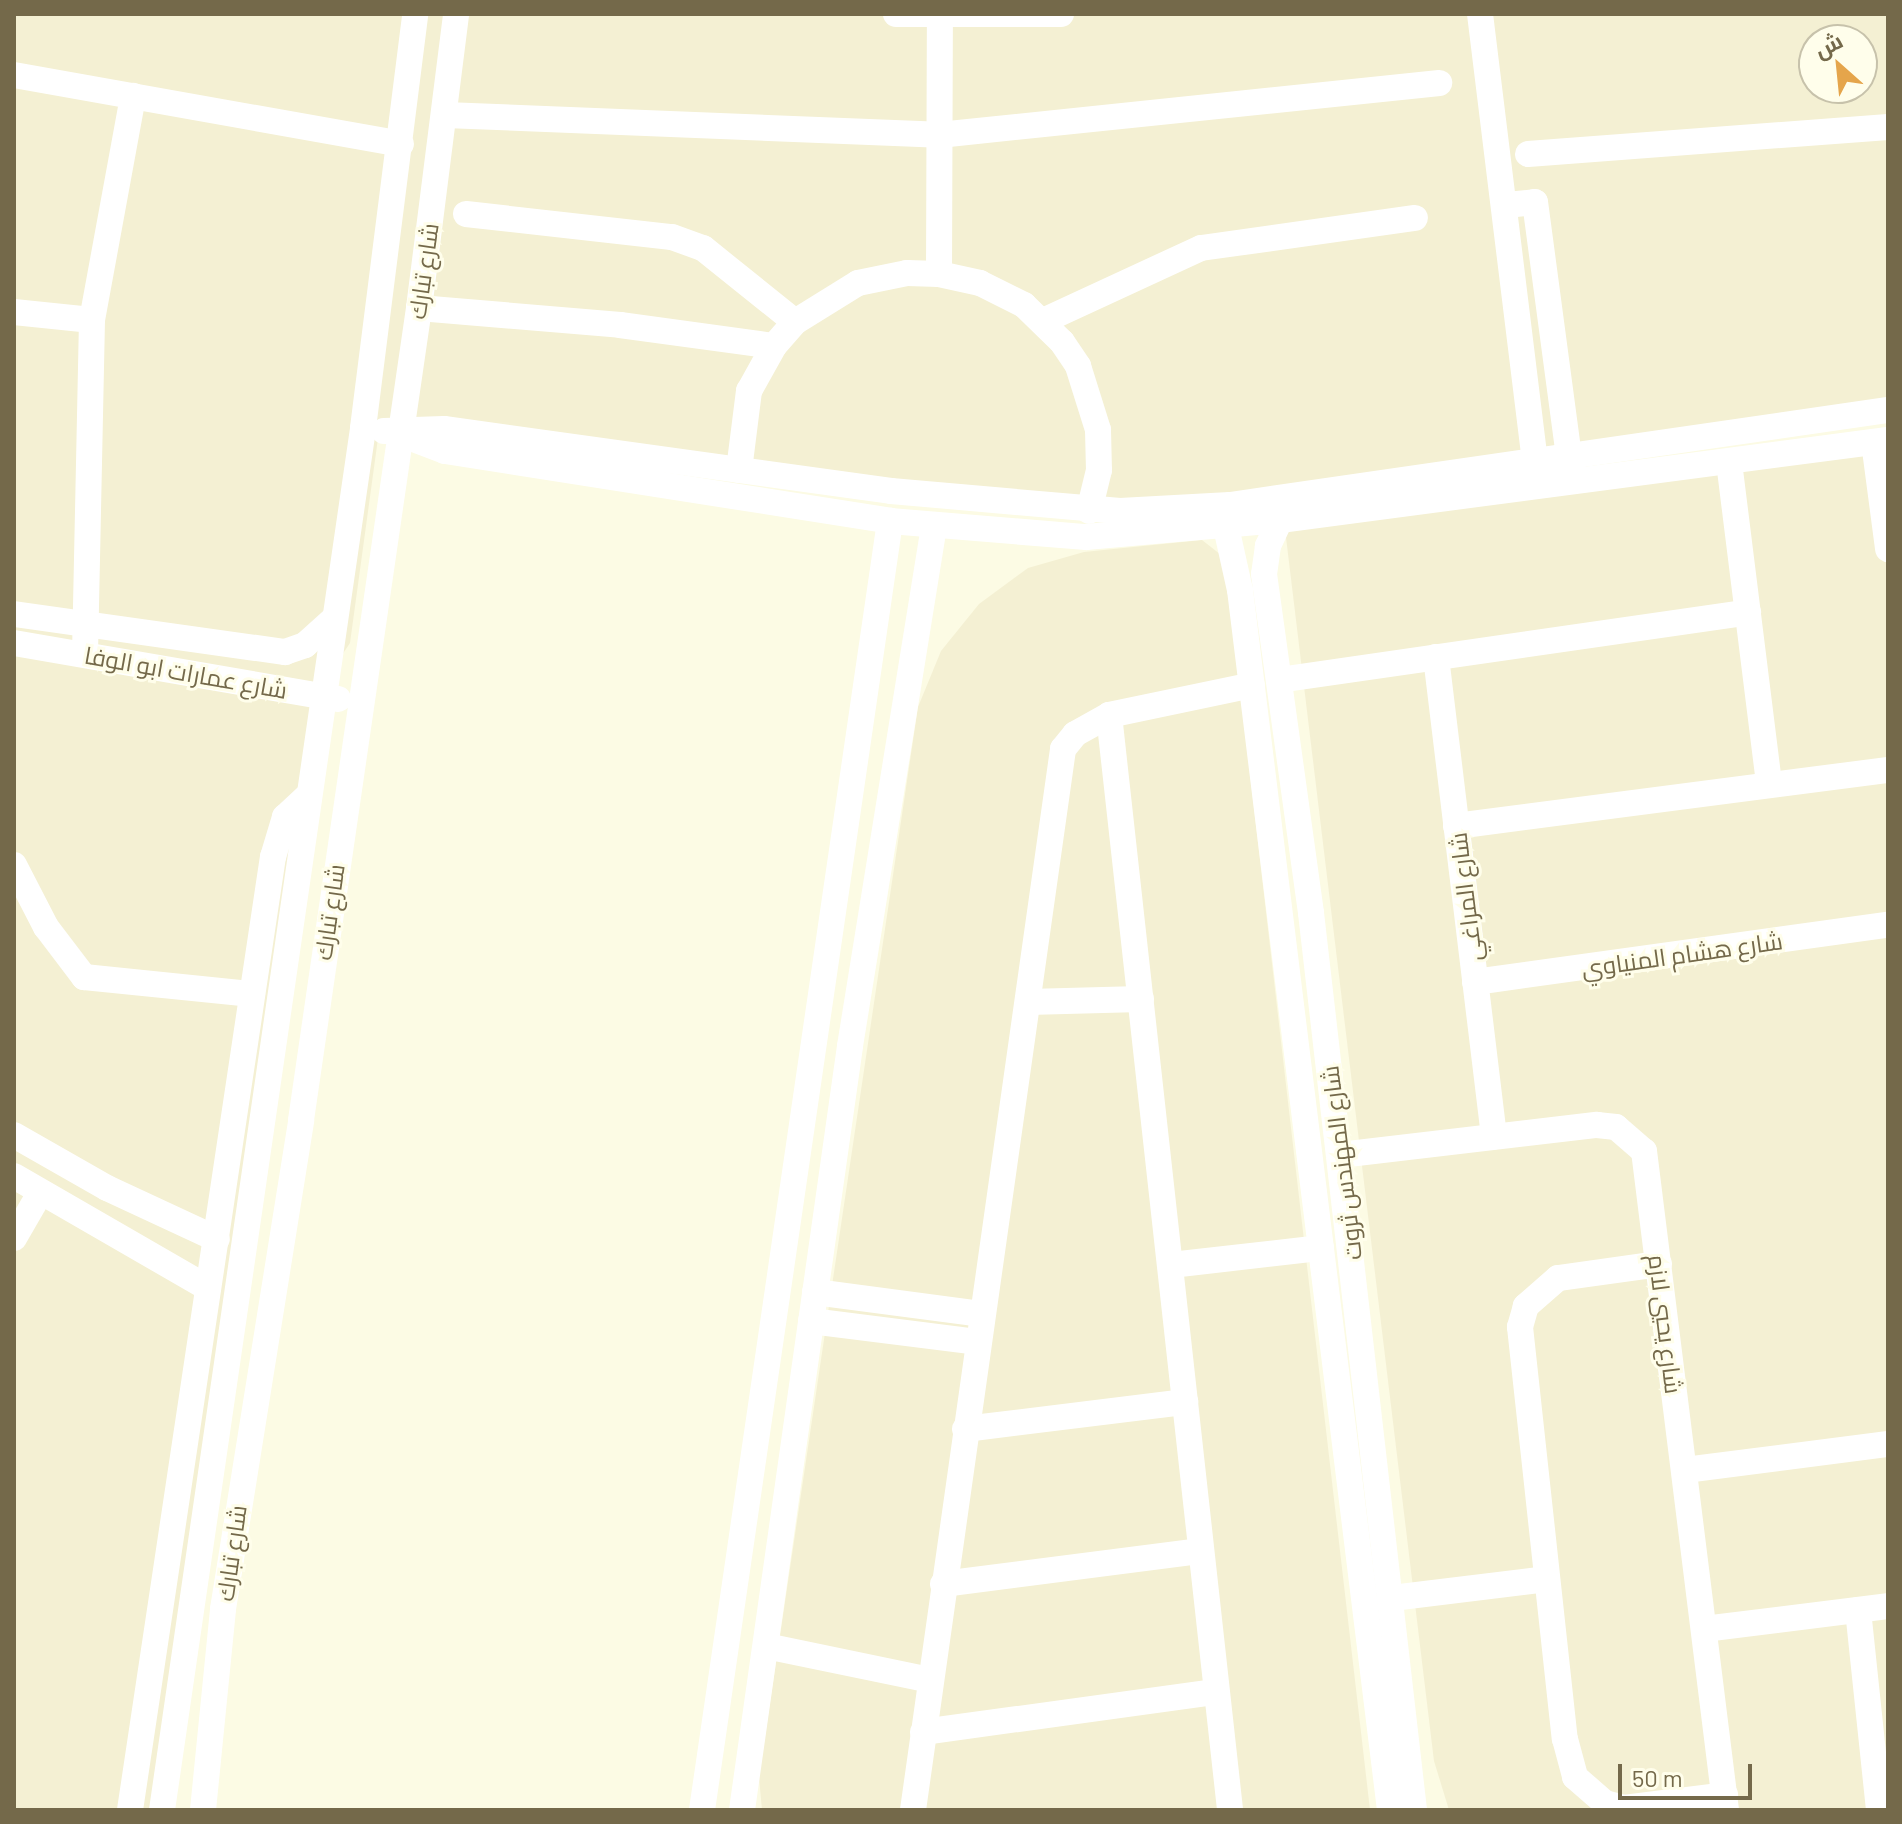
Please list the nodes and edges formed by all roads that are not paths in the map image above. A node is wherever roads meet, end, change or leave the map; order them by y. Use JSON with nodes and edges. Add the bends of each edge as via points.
{"nodes":[{"id":1,"x":415,"y":14,"type":"edge"},
{"id":2,"x":456,"y":14,"type":"edge"},
{"id":3,"x":896,"y":14,"type":"edge"},
{"id":4,"x":907,"y":14,"type":"edge"},
{"id":5,"x":1061,"y":14,"type":"edge"},
{"id":6,"x":1480,"y":14,"type":"edge"},
{"id":7,"x":940,"y":16,"type":"junction"},
{"id":8,"x":14,"y":75,"type":"edge"},
{"id":9,"x":1439,"y":83,"type":"dead end"},
{"id":10,"x":133,"y":96,"type":"junction"},
{"id":11,"x":445,"y":115,"type":"junction"},
{"id":12,"x":1888,"y":127,"type":"edge"},
{"id":13,"x":939,"y":135,"type":"junction"},
{"id":14,"x":401,"y":144,"type":"junction"},
{"id":15,"x":1528,"y":154,"type":"dead end"},
{"id":16,"x":394,"y":205,"type":"junction"},
{"id":17,"x":1507,"y":205,"type":"junction"},
{"id":18,"x":432,"y":209,"type":"junction"},
{"id":19,"x":466,"y":214,"type":"dead end"},
{"id":20,"x":1415,"y":218,"type":"dead end"},
{"id":21,"x":939,"y":274,"type":"junction"},
{"id":22,"x":419,"y":308,"type":"junction"},
{"id":23,"x":14,"y":312,"type":"edge"},
{"id":24,"x":92,"y":320,"type":"junction"},
{"id":25,"x":1043,"y":321,"type":"junction"},
{"id":26,"x":795,"y":322,"type":"junction"},
{"id":27,"x":774,"y":346,"type":"junction"},
{"id":28,"x":1888,"y":410,"type":"edge"},
{"id":29,"x":363,"y":428,"type":"junction"},
{"id":30,"x":398,"y":433,"type":"junction"},
{"id":31,"x":1881,"y":441,"type":"edge"},
{"id":32,"x":1569,"y":454,"type":"junction"},
{"id":33,"x":1535,"y":458,"type":"junction"},
{"id":34,"x":1729,"y":462,"type":"junction"},
{"id":35,"x":739,"y":470,"type":"junction"},
{"id":36,"x":1572,"y":482,"type":"junction"},
{"id":37,"x":1539,"y":486,"type":"junction"},
{"id":38,"x":1089,"y":511,"type":"junction"},
{"id":39,"x":1223,"y":516,"type":"junction"},
{"id":40,"x":1280,"y":520,"type":"junction"},
{"id":41,"x":890,"y":521,"type":"junction"},
{"id":42,"x":934,"y":526,"type":"junction"},
{"id":43,"x":1888,"y":549,"type":"edge"},
{"id":44,"x":1264,"y":574,"type":"junction"},
{"id":45,"x":1237,"y":576,"type":"junction"},
{"id":46,"x":1748,"y":612,"type":"junction"},
{"id":47,"x":14,"y":614,"type":"edge"},
{"id":48,"x":335,"y":618,"type":"junction"},
{"id":49,"x":86,"y":624,"type":"junction"},
{"id":50,"x":14,"y":643,"type":"edge"},
{"id":51,"x":85,"y":654,"type":"junction"},
{"id":52,"x":1436,"y":657,"type":"junction"},
{"id":53,"x":1279,"y":680,"type":"junction"},
{"id":54,"x":1252,"y":685,"type":"junction"},
{"id":55,"x":321,"y":695,"type":"junction"},
{"id":56,"x":357,"y":703,"type":"junction"},
{"id":57,"x":1109,"y":715,"type":"junction"},
{"id":58,"x":1888,"y":770,"type":"edge"},
{"id":59,"x":1769,"y":785,"type":"junction"},
{"id":60,"x":309,"y":795,"type":"junction"},
{"id":61,"x":1456,"y":826,"type":"junction"},
{"id":62,"x":14,"y":865,"type":"edge"},
{"id":63,"x":1888,"y":925,"type":"edge"},
{"id":64,"x":1475,"y":982,"type":"junction"},
{"id":65,"x":252,"y":994,"type":"junction"},
{"id":66,"x":1141,"y":999,"type":"junction"},
{"id":67,"x":1028,"y":1002,"type":"junction"},
{"id":68,"x":14,"y":1135,"type":"edge"},
{"id":69,"x":1494,"y":1137,"type":"junction"},
{"id":70,"x":1340,"y":1155,"type":"junction"},
{"id":71,"x":14,"y":1176,"type":"edge"},
{"id":72,"x":40,"y":1193,"type":"junction"},
{"id":73,"x":1344,"y":1194,"type":"junction"},
{"id":74,"x":1315,"y":1198,"type":"junction"},
{"id":75,"x":14,"y":1238,"type":"edge"},
{"id":76,"x":217,"y":1239,"type":"junction"},
{"id":77,"x":1321,"y":1248,"type":"junction"},
{"id":78,"x":1659,"y":1264,"type":"junction"},
{"id":79,"x":1171,"y":1265,"type":"junction"},
{"id":80,"x":208,"y":1288,"type":"junction"},
{"id":81,"x":815,"y":1292,"type":"junction"},
{"id":82,"x":981,"y":1314,"type":"junction"},
{"id":83,"x":811,"y":1321,"type":"junction"},
{"id":84,"x":977,"y":1342,"type":"junction"},
{"id":85,"x":1185,"y":1402,"type":"junction"},
{"id":86,"x":965,"y":1429,"type":"junction"},
{"id":87,"x":1888,"y":1444,"type":"edge"},
{"id":88,"x":1685,"y":1470,"type":"junction"},
{"id":89,"x":742,"y":1533,"type":"junction"},
{"id":90,"x":781,"y":1540,"type":"junction"},
{"id":91,"x":1201,"y":1551,"type":"junction"},
{"id":92,"x":1547,"y":1579,"type":"junction"},
{"id":93,"x":943,"y":1584,"type":"junction"},
{"id":94,"x":1392,"y":1598,"type":"junction"},
{"id":95,"x":1888,"y":1606,"type":"edge"},
{"id":96,"x":1858,"y":1610,"type":"junction"},
{"id":97,"x":1704,"y":1629,"type":"junction"},
{"id":98,"x":766,"y":1646,"type":"junction"},
{"id":99,"x":930,"y":1680,"type":"junction"},
{"id":100,"x":1215,"y":1692,"type":"junction"},
{"id":101,"x":923,"y":1732,"type":"junction"},
{"id":102,"x":1882,"y":1777,"type":"edge"},
{"id":103,"x":1726,"y":1802,"type":"edge"},
{"id":104,"x":130,"y":1810,"type":"edge"},
{"id":105,"x":162,"y":1810,"type":"edge"},
{"id":106,"x":203,"y":1810,"type":"edge"},
{"id":107,"x":702,"y":1810,"type":"edge"},
{"id":108,"x":742,"y":1810,"type":"edge"},
{"id":109,"x":913,"y":1810,"type":"edge"},
{"id":110,"x":1230,"y":1810,"type":"edge"},
{"id":111,"x":1390,"y":1810,"type":"edge"},
{"id":112,"x":1414,"y":1810,"type":"edge"},
{"id":113,"x":1879,"y":1810,"type":"edge"}],
"edges":[{"from":1,"to":14,"type":"street","name":"شارع تبارك"},
{"from":2,"to":11,"type":"street","name":"شارع تبارك"},
{"from":3,"to":4,"type":"street"},
{"from":4,"to":7,"type":"street"},
{"from":5,"to":7,"type":"street"},
{"from":6,"to":17,"type":"street"},
{"from":7,"to":13,"type":"street"},
{"from":8,"to":10,"type":"street"},
{"from":9,"to":13,"type":"street"},
{"from":10,"to":14,"type":"street"},
{"from":10,"to":24,"type":"street"},
{"from":11,"to":13,"type":"street"},
{"from":11,"to":18,"type":"street","name":"شارع تبارك"},
{"from":12,"to":15,"type":"street"},
{"from":13,"to":21,"type":"street"},
{"from":14,"to":16,"type":"street","name":"شارع تبارك"},
{"from":16,"to":18,"type":"street"},
{"from":16,"to":29,"type":"street","name":"شارع تبارك"},
{"from":17,"to":32,"type":"street","via":[[1535,202]]},
{"from":17,"to":33,"type":"street"},
{"from":18,"to":22,"type":"street","name":"شارع تبارك"},
{"from":19,"to":26,"type":"street","via":[[672,237],[703,248]]},
{"from":20,"to":25,"type":"street","via":[[1201,248]]},
{"from":21,"to":25,"type":"street","via":[[1003,293]]},
{"from":21,"to":26,"type":"street","via":[[907,273],[858,283]]},
{"from":22,"to":27,"type":"street","via":[[620,325]]},
{"from":22,"to":30,"type":"street","name":"شارع تبارك"},
{"from":23,"to":24,"type":"street"},
{"from":24,"to":49,"type":"street"},
{"from":25,"to":38,"type":"street","via":[[1062,342],[1089,391],[1098,430],[1099,470]]},
{"from":26,"to":27,"type":"street"},
{"from":27,"to":35,"type":"street","via":[[742,416]]},
{"from":28,"to":32,"type":"street"},
{"from":29,"to":30,"type":"street"},
{"from":29,"to":48,"type":"street","name":"شارع تبارك"},
{"from":30,"to":35,"type":"street","via":[[444,429]]},
{"from":30,"to":41,"type":"street","via":[[445,451]]},
{"from":30,"to":56,"type":"street","name":"شارع تبارك"},
{"from":31,"to":34,"type":"street"},
{"from":31,"to":43,"type":"street"},
{"from":32,"to":33,"type":"street"},
{"from":32,"to":36,"type":"street"},
{"from":33,"to":37,"type":"street"},
{"from":33,"to":39,"type":"street"},
{"from":34,"to":36,"type":"street"},
{"from":34,"to":46,"type":"street"},
{"from":35,"to":38,"type":"street"},
{"from":36,"to":37,"type":"street"},
{"from":37,"to":40,"type":"street"},
{"from":38,"to":39,"type":"street"},
{"from":39,"to":40,"type":"street"},
{"from":39,"to":42,"type":"street","via":[[1086,537]]},
{"from":39,"to":45,"type":"street","name":"شارع المهندس ثروت"},
{"from":40,"to":44,"type":"street","name":"شارع المهندس ثروت","via":[[1268,546]]},
{"from":41,"to":42,"type":"street"},
{"from":41,"to":89,"type":"street"},
{"from":42,"to":81,"type":"street"},
{"from":44,"to":45,"type":"street"},
{"from":44,"to":53,"type":"street","name":"شارع المهندس ثروت"},
{"from":45,"to":54,"type":"street","name":"شارع المهندس ثروت"},
{"from":46,"to":52,"type":"street"},
{"from":46,"to":59,"type":"street"},
{"from":47,"to":49,"type":"street","name":"شارع عمارات ابو الوفا"},
{"from":48,"to":49,"type":"street","name":"شارع عمارات ابو الوفا","via":[[305,645],[285,652]]},
{"from":48,"to":55,"type":"street","name":"شارع تبارك"},
{"from":49,"to":51,"type":"street"},
{"from":50,"to":51,"type":"street","name":"شارع عمارات ابو الوفا"},
{"from":51,"to":55,"type":"street","name":"شارع عمارات ابو الوفا"},
{"from":52,"to":53,"type":"street"},
{"from":52,"to":61,"type":"street","name":"شارع المراغي"},
{"from":53,"to":70,"type":"street","name":"شارع المهندس ثروت"},
{"from":54,"to":57,"type":"street"},
{"from":54,"to":74,"type":"street","name":"شارع المهندس ثروت"},
{"from":55,"to":56,"type":"street","name":"شارع عمارات ابو الوفا"},
{"from":55,"to":60,"type":"street","name":"شارع تبارك"},
{"from":56,"to":106,"type":"street","name":"شارع تبارك","via":[[301,1120],[223,1609]]},
{"from":57,"to":66,"type":"street"},
{"from":57,"to":67,"type":"street","via":[[1075,734],[1060,759]]},
{"from":58,"to":59,"type":"street"},
{"from":59,"to":61,"type":"street"},
{"from":60,"to":65,"type":"street","via":[[292,808],[280,829]]},
{"from":60,"to":105,"type":"street","name":"شارع تبارك"},
{"from":61,"to":64,"type":"street","name":"شارع المراغي"},
{"from":62,"to":65,"type":"street","via":[[46,927],[84,977]]},
{"from":63,"to":64,"type":"street","name":"شارع هشام المنياوي"},
{"from":64,"to":69,"type":"street","name":"شارع المراغي"},
{"from":65,"to":76,"type":"street"},
{"from":66,"to":67,"type":"street"},
{"from":66,"to":79,"type":"street"},
{"from":67,"to":82,"type":"street"},
{"from":68,"to":76,"type":"street","via":[[107,1188]]},
{"from":69,"to":70,"type":"street","name":"شارع يحيي لازم"},
{"from":69,"to":78,"type":"street","name":"شارع يحيي لازم","via":[[1597,1125],[1632,1136],[1644,1151]]},
{"from":70,"to":73,"type":"street","name":"شارع المهندس ثروت"},
{"from":71,"to":72,"type":"street"},
{"from":72,"to":75,"type":"street"},
{"from":72,"to":80,"type":"street"},
{"from":73,"to":74,"type":"street"},
{"from":73,"to":94,"type":"street","name":"شارع المهندس ثروت"},
{"from":74,"to":77,"type":"street","name":"شارع المهندس ثروت"},
{"from":76,"to":80,"type":"street"},
{"from":77,"to":79,"type":"street"},
{"from":77,"to":111,"type":"street","name":"شارع المهندس ثروت"},
{"from":78,"to":88,"type":"street","name":"شارع يحيي لازم"},
{"from":78,"to":92,"type":"street","via":[[1558,1278],[1526,1306],[1521,1348]]},
{"from":79,"to":85,"type":"street"},
{"from":80,"to":104,"type":"street"},
{"from":81,"to":82,"type":"street"},
{"from":81,"to":83,"type":"street"},
{"from":82,"to":84,"type":"street"},
{"from":83,"to":84,"type":"street"},
{"from":83,"to":90,"type":"street"},
{"from":84,"to":86,"type":"street"},
{"from":85,"to":86,"type":"street"},
{"from":85,"to":91,"type":"street"},
{"from":86,"to":93,"type":"street"},
{"from":87,"to":88,"type":"street"},
{"from":88,"to":97,"type":"street","name":"شارع يحيي لازم"},
{"from":89,"to":90,"type":"street"},
{"from":89,"to":107,"type":"street"},
{"from":90,"to":98,"type":"street"},
{"from":91,"to":93,"type":"street"},
{"from":91,"to":100,"type":"street"},
{"from":92,"to":94,"type":"street"},
{"from":92,"to":103,"type":"street","via":[[1565,1739],[1575,1777],[1605,1803],[1624,1808]]},
{"from":93,"to":99,"type":"street"},
{"from":94,"to":112,"type":"street","name":"شارع المهندس ثروت"},
{"from":95,"to":96,"type":"street"},
{"from":96,"to":97,"type":"street"},
{"from":96,"to":102,"type":"street"},
{"from":97,"to":103,"type":"street","name":"شارع يحيي لازم"},
{"from":98,"to":99,"type":"street"},
{"from":98,"to":108,"type":"street"},
{"from":99,"to":101,"type":"street"},
{"from":100,"to":101,"type":"street"},
{"from":100,"to":110,"type":"street"},
{"from":101,"to":109,"type":"street"},
{"from":102,"to":113,"type":"street"}]}
